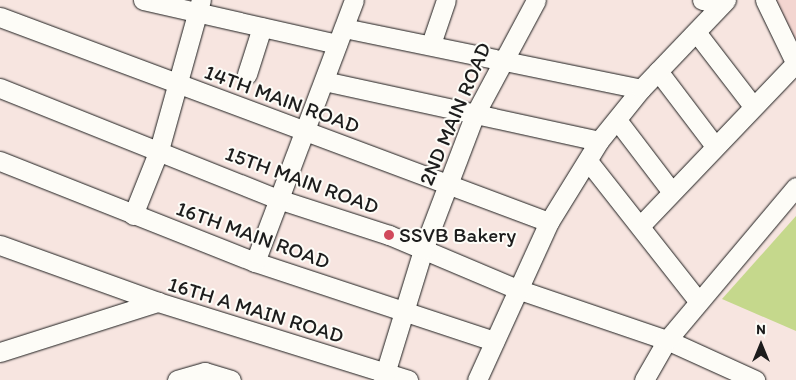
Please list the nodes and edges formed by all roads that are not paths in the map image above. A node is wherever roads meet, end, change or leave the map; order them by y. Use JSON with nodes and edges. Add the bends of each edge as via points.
{"nodes":[{"id":1,"x":143,"y":0,"type":"edge"},
{"id":2,"x":354,"y":0,"type":"edge"},
{"id":3,"x":446,"y":0,"type":"edge"},
{"id":4,"x":536,"y":0,"type":"edge"},
{"id":5,"x":702,"y":0,"type":"edge"},
{"id":6,"x":765,"y":0,"type":"edge"},
{"id":7,"x":724,"y":2,"type":"edge"},
{"id":8,"x":199,"y":6,"type":"edge"},
{"id":9,"x":0,"y":17,"type":"edge"},
{"id":10,"x":262,"y":27,"type":"junction"},
{"id":11,"x":696,"y":32,"type":"junction"},
{"id":12,"x":341,"y":36,"type":"junction"},
{"id":13,"x":431,"y":44,"type":"junction"},
{"id":14,"x":501,"y":58,"type":"junction"},
{"id":15,"x":796,"y":63,"type":"edge"},
{"id":16,"x":658,"y":71,"type":"junction"},
{"id":17,"x":247,"y":74,"type":"dead end"},
{"id":18,"x":324,"y":81,"type":"junction"},
{"id":19,"x":178,"y":84,"type":"junction"},
{"id":20,"x":0,"y":88,"type":"edge"},
{"id":21,"x":641,"y":89,"type":"junction"},
{"id":22,"x":753,"y":106,"type":"junction"},
{"id":23,"x":475,"y":114,"type":"junction"},
{"id":24,"x":616,"y":120,"type":"junction"},
{"id":25,"x":304,"y":134,"type":"junction"},
{"id":26,"x":600,"y":141,"type":"junction"},
{"id":27,"x":715,"y":146,"type":"junction"},
{"id":28,"x":159,"y":150,"type":"junction"},
{"id":29,"x":0,"y":161,"type":"edge"},
{"id":30,"x":588,"y":161,"type":"junction"},
{"id":31,"x":449,"y":182,"type":"junction"},
{"id":32,"x":796,"y":187,"type":"edge"},
{"id":33,"x":671,"y":191,"type":"junction"},
{"id":34,"x":278,"y":199,"type":"junction"},
{"id":35,"x":133,"y":215,"type":"junction"},
{"id":36,"x":549,"y":222,"type":"junction"},
{"id":37,"x":640,"y":226,"type":"junction"},
{"id":38,"x":0,"y":245,"type":"edge"},
{"id":39,"x":423,"y":250,"type":"junction"},
{"id":40,"x":255,"y":262,"type":"junction"},
{"id":41,"x":517,"y":289,"type":"junction"},
{"id":42,"x":158,"y":302,"type":"junction"},
{"id":43,"x":699,"y":302,"type":"junction"},
{"id":44,"x":404,"y":310,"type":"junction"},
{"id":45,"x":667,"y":340,"type":"junction"},
{"id":46,"x":494,"y":341,"type":"junction"},
{"id":47,"x":0,"y":352,"type":"edge"},
{"id":48,"x":384,"y":376,"type":"edge"},
{"id":49,"x":748,"y":378,"type":"edge"},
{"id":50,"x":177,"y":380,"type":"edge"},
{"id":51,"x":231,"y":380,"type":"edge"},
{"id":52,"x":408,"y":380,"type":"edge"},
{"id":53,"x":477,"y":380,"type":"edge"},
{"id":54,"x":644,"y":380,"type":"edge"}],
"edges":[{"from":1,"to":8,"type":"street"},
{"from":2,"to":12,"type":"street"},
{"from":3,"to":13,"type":"street"},
{"from":4,"to":14,"type":"street","name":"2ND MAIN ROAD"},
{"from":5,"to":7,"type":"street"},
{"from":6,"to":15,"type":"street"},
{"from":7,"to":11,"type":"street"},
{"from":8,"to":10,"type":"street"},
{"from":8,"to":19,"type":"street"},
{"from":9,"to":19,"type":"street","name":"14TH MAIN ROAD"},
{"from":10,"to":12,"type":"street"},
{"from":10,"to":17,"type":"street"},
{"from":11,"to":16,"type":"street"},
{"from":11,"to":22,"type":"street"},
{"from":12,"to":13,"type":"street"},
{"from":12,"to":18,"type":"street"},
{"from":13,"to":14,"type":"street"},
{"from":14,"to":21,"type":"street"},
{"from":14,"to":23,"type":"street","name":"2ND MAIN ROAD"},
{"from":15,"to":22,"type":"street"},
{"from":16,"to":21,"type":"street"},
{"from":16,"to":27,"type":"street"},
{"from":18,"to":23,"type":"street"},
{"from":18,"to":25,"type":"street"},
{"from":19,"to":25,"type":"street","name":"14TH MAIN ROAD"},
{"from":19,"to":28,"type":"street"},
{"from":20,"to":28,"type":"street","name":"15TH MAIN ROAD"},
{"from":21,"to":24,"type":"street"},
{"from":22,"to":27,"type":"street"},
{"from":23,"to":26,"type":"street"},
{"from":23,"to":31,"type":"street","name":"2ND MAIN ROAD"},
{"from":24,"to":26,"type":"street"},
{"from":24,"to":33,"type":"street"},
{"from":25,"to":31,"type":"street","name":"14TH MAIN ROAD"},
{"from":25,"to":34,"type":"street"},
{"from":26,"to":30,"type":"street"},
{"from":27,"to":33,"type":"street"},
{"from":28,"to":34,"type":"street","name":"15TH MAIN ROAD"},
{"from":28,"to":35,"type":"street"},
{"from":29,"to":35,"type":"street","name":"16TH MAIN ROAD"},
{"from":30,"to":36,"type":"street"},
{"from":30,"to":37,"type":"street"},
{"from":31,"to":36,"type":"street","name":"14TH MAIN ROAD"},
{"from":31,"to":39,"type":"street","name":"2ND MAIN ROAD"},
{"from":32,"to":43,"type":"street"},
{"from":33,"to":37,"type":"street"},
{"from":34,"to":39,"type":"street","name":"15TH MAIN ROAD"},
{"from":34,"to":40,"type":"street"},
{"from":35,"to":40,"type":"street","name":"16TH MAIN ROAD"},
{"from":36,"to":41,"type":"street"},
{"from":37,"to":43,"type":"street"},
{"from":38,"to":42,"type":"street"},
{"from":39,"to":41,"type":"street","name":"15TH MAIN ROAD"},
{"from":39,"to":44,"type":"street","name":"2ND MAIN ROAD"},
{"from":40,"to":44,"type":"street","name":"16TH MAIN ROAD"},
{"from":41,"to":45,"type":"street","name":"15TH MAIN ROAD"},
{"from":41,"to":46,"type":"street"},
{"from":42,"to":47,"type":"street","name":"16TH A MAIN ROAD"},
{"from":42,"to":48,"type":"street","name":"16TH A MAIN ROAD"},
{"from":43,"to":45,"type":"street"},
{"from":44,"to":46,"type":"street","name":"16TH MAIN ROAD"},
{"from":44,"to":48,"type":"street","name":"2ND MAIN ROAD"},
{"from":45,"to":49,"type":"street","name":"15TH MAIN ROAD"},
{"from":45,"to":54,"type":"street"},
{"from":46,"to":53,"type":"street"},
{"from":48,"to":52,"type":"street","name":"16TH A MAIN ROAD"},
{"from":50,"to":51,"type":"street","via":[[205,372]]}]}
